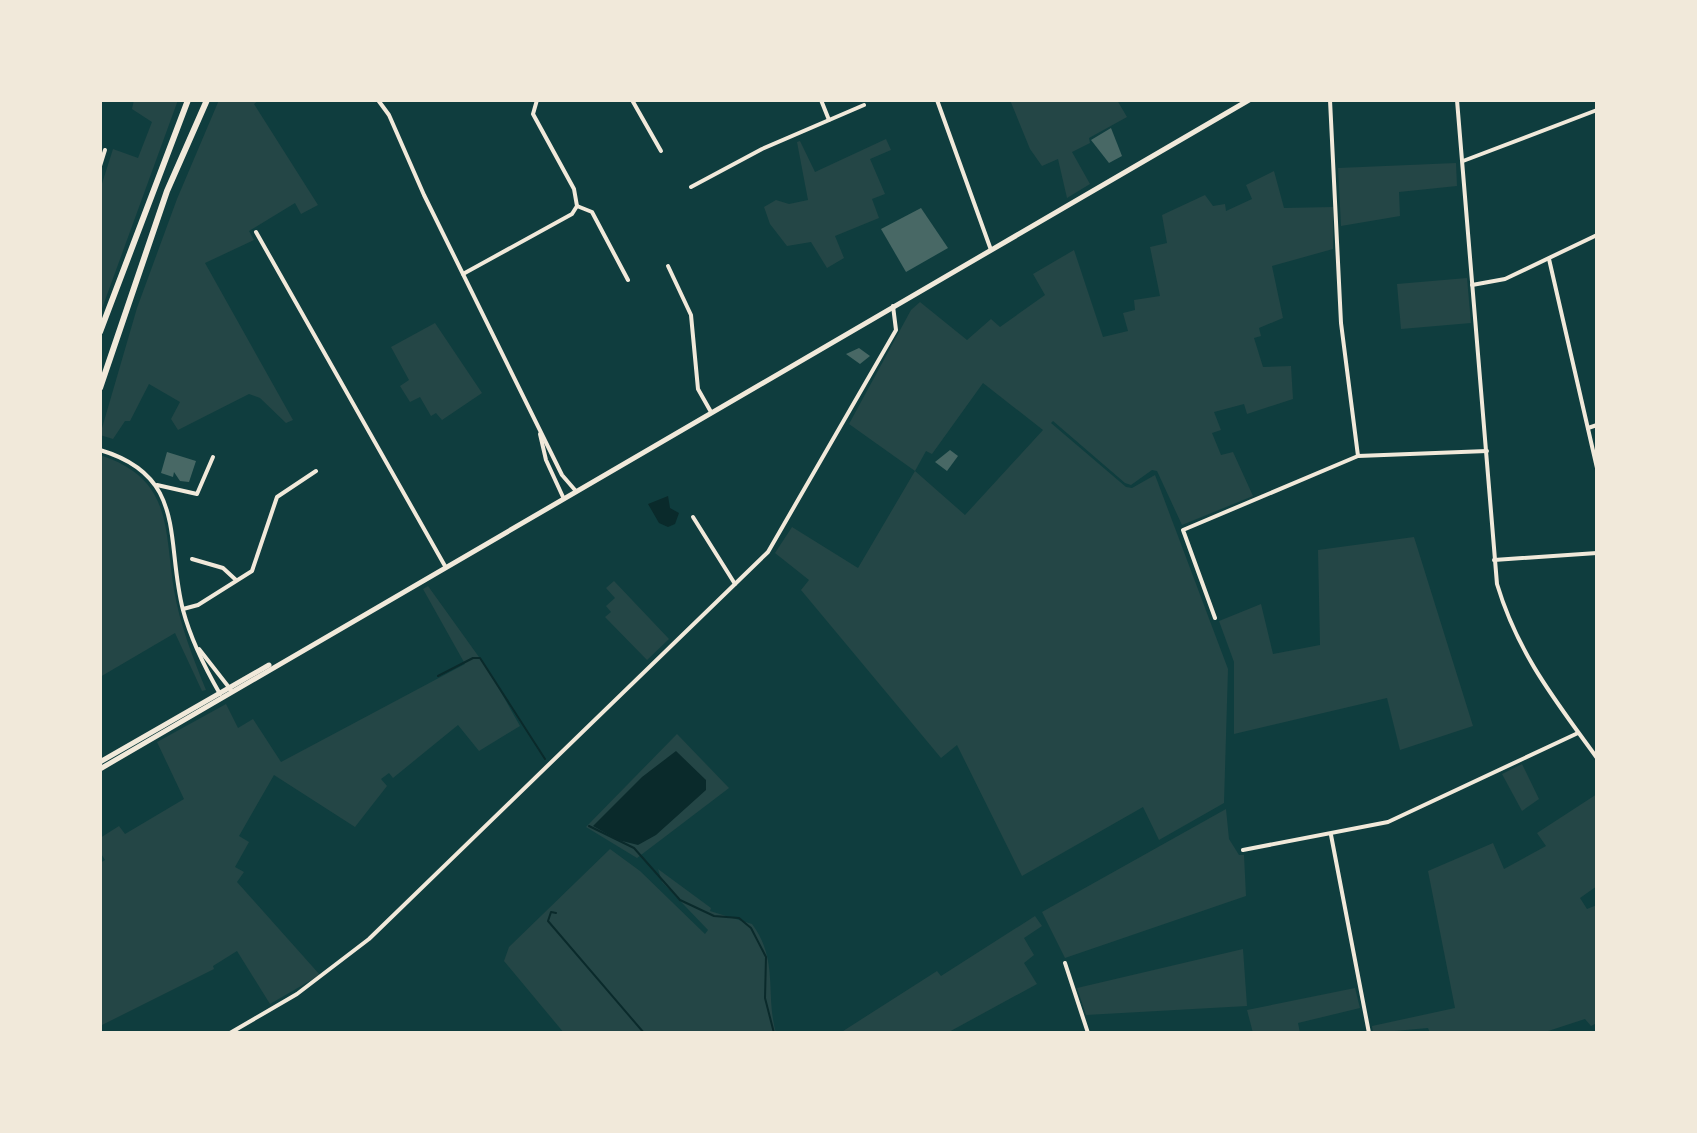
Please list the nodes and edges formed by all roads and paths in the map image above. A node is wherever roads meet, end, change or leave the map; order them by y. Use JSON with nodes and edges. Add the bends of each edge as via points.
{"nodes":[{"id":1,"x":188,"y":100,"type":"edge"},
{"id":2,"x":207,"y":100,"type":"edge"},
{"id":3,"x":378,"y":100,"type":"edge"},
{"id":4,"x":632,"y":100,"type":"edge"},
{"id":5,"x":821,"y":100,"type":"edge"},
{"id":6,"x":937,"y":100,"type":"edge"},
{"id":7,"x":1249,"y":100,"type":"edge"},
{"id":8,"x":1330,"y":100,"type":"edge"},
{"id":9,"x":1457,"y":100,"type":"edge"},
{"id":10,"x":534,"y":101,"type":"edge"},
{"id":11,"x":864,"y":105,"type":"dead end"},
{"id":12,"x":1597,"y":110,"type":"edge"},
{"id":13,"x":829,"y":120,"type":"junction"},
{"id":14,"x":105,"y":150,"type":"dead end"},
{"id":15,"x":661,"y":151,"type":"dead end"},
{"id":16,"x":1463,"y":161,"type":"junction"},
{"id":17,"x":100,"y":166,"type":"edge"},
{"id":18,"x":691,"y":187,"type":"dead end"},
{"id":19,"x":577,"y":206,"type":"junction"},
{"id":20,"x":256,"y":232,"type":"dead end"},
{"id":21,"x":1597,"y":235,"type":"edge"},
{"id":22,"x":991,"y":250,"type":"junction"},
{"id":23,"x":1549,"y":259,"type":"junction"},
{"id":24,"x":668,"y":266,"type":"dead end"},
{"id":25,"x":463,"y":274,"type":"junction"},
{"id":26,"x":628,"y":280,"type":"dead end"},
{"id":27,"x":1472,"y":285,"type":"junction"},
{"id":28,"x":893,"y":306,"type":"junction"},
{"id":29,"x":100,"y":332,"type":"edge"},
{"id":30,"x":100,"y":388,"type":"edge"},
{"id":31,"x":711,"y":412,"type":"junction"},
{"id":32,"x":1597,"y":425,"type":"edge"},
{"id":33,"x":538,"y":427,"type":"junction"},
{"id":34,"x":1588,"y":428,"type":"junction"},
{"id":35,"x":100,"y":450,"type":"edge"},
{"id":36,"x":1487,"y":451,"type":"junction"},
{"id":37,"x":1358,"y":456,"type":"junction"},
{"id":38,"x":213,"y":457,"type":"dead end"},
{"id":39,"x":1597,"y":468,"type":"edge"},
{"id":40,"x":316,"y":471,"type":"dead end"},
{"id":41,"x":157,"y":485,"type":"junction"},
{"id":42,"x":575,"y":490,"type":"junction"},
{"id":43,"x":563,"y":497,"type":"junction"},
{"id":44,"x":693,"y":517,"type":"dead end"},
{"id":45,"x":1597,"y":553,"type":"edge"},
{"id":46,"x":192,"y":559,"type":"dead end"},
{"id":47,"x":1494,"y":560,"type":"junction"},
{"id":48,"x":445,"y":566,"type":"junction"},
{"id":49,"x":236,"y":580,"type":"junction"},
{"id":50,"x":735,"y":584,"type":"junction"},
{"id":51,"x":183,"y":609,"type":"junction"},
{"id":52,"x":1215,"y":618,"type":"dead end"},
{"id":53,"x":195,"y":644,"type":"junction"},
{"id":54,"x":230,"y":689,"type":"junction"},
{"id":55,"x":220,"y":695,"type":"junction"},
{"id":56,"x":1579,"y":732,"type":"junction"},
{"id":57,"x":1597,"y":758,"type":"edge"},
{"id":58,"x":100,"y":762,"type":"edge"},
{"id":59,"x":100,"y":769,"type":"edge"},
{"id":60,"x":1331,"y":835,"type":"junction"},
{"id":61,"x":1243,"y":850,"type":"dead end"},
{"id":62,"x":1065,"y":963,"type":"dead end"},
{"id":63,"x":230,"y":1033,"type":"edge"},
{"id":64,"x":1088,"y":1033,"type":"edge"},
{"id":65,"x":1369,"y":1033,"type":"edge"}],
"edges":[{"from":1,"to":29,"type":"highway"},
{"from":2,"to":30,"type":"highway","via":[[167,191]]},
{"from":3,"to":25,"type":"street"},
{"from":4,"to":15,"type":"street"},
{"from":5,"to":13,"type":"street"},
{"from":6,"to":22,"type":"street"},
{"from":7,"to":22,"type":"main road"},
{"from":8,"to":37,"type":"street","via":[[1341,323]]},
{"from":9,"to":16,"type":"street"},
{"from":10,"to":19,"type":"street","via":[[533,114],[574,189]]},
{"from":11,"to":13,"type":"street"},
{"from":12,"to":16,"type":"street"},
{"from":13,"to":18,"type":"street"},
{"from":14,"to":17,"type":"street"},
{"from":16,"to":27,"type":"street"},
{"from":19,"to":25,"type":"street","via":[[572,214]]},
{"from":19,"to":26,"type":"street","via":[[592,212]]},
{"from":20,"to":48,"type":"street"},
{"from":21,"to":23,"type":"street"},
{"from":22,"to":28,"type":"main road"},
{"from":23,"to":27,"type":"street","via":[[1505,279]]},
{"from":23,"to":34,"type":"street"},
{"from":24,"to":31,"type":"street","via":[[691,315],[698,389]]},
{"from":25,"to":33,"type":"street"},
{"from":27,"to":36,"type":"street"},
{"from":28,"to":31,"type":"main road"},
{"from":28,"to":50,"type":"street","via":[[896,330],[848,416],[771,548]]},
{"from":31,"to":42,"type":"main road"},
{"from":32,"to":34,"type":"street"},
{"from":33,"to":42,"type":"street"},
{"from":33,"to":43,"type":"street"},
{"from":34,"to":39,"type":"street"},
{"from":35,"to":41,"type":"street","via":[[130,461]]},
{"from":36,"to":37,"type":"street"},
{"from":36,"to":47,"type":"street"},
{"from":37,"to":52,"type":"street","via":[[1183,530]]},
{"from":38,"to":41,"type":"street","via":[[197,494]]},
{"from":40,"to":49,"type":"street","via":[[277,497],[252,571]]},
{"from":41,"to":51,"type":"street","via":[[172,521]]},
{"from":42,"to":43,"type":"main road"},
{"from":43,"to":48,"type":"main road"},
{"from":44,"to":50,"type":"street"},
{"from":45,"to":47,"type":"street"},
{"from":46,"to":49,"type":"street","via":[[223,568]]},
{"from":47,"to":56,"type":"street","via":[[1515,638]]},
{"from":48,"to":54,"type":"main road"},
{"from":49,"to":51,"type":"street"},
{"from":50,"to":63,"type":"street","via":[[369,939],[311,985]]},
{"from":51,"to":53,"type":"street"},
{"from":53,"to":54,"type":"street"},
{"from":53,"to":55,"type":"street"},
{"from":54,"to":55,"type":"main road"},
{"from":55,"to":58,"type":"main road"},
{"from":55,"to":59,"type":"main road"},
{"from":56,"to":57,"type":"street"},
{"from":56,"to":60,"type":"street","via":[[1400,817]]},
{"from":60,"to":61,"type":"street"},
{"from":60,"to":65,"type":"street"},
{"from":62,"to":64,"type":"street"}]}
